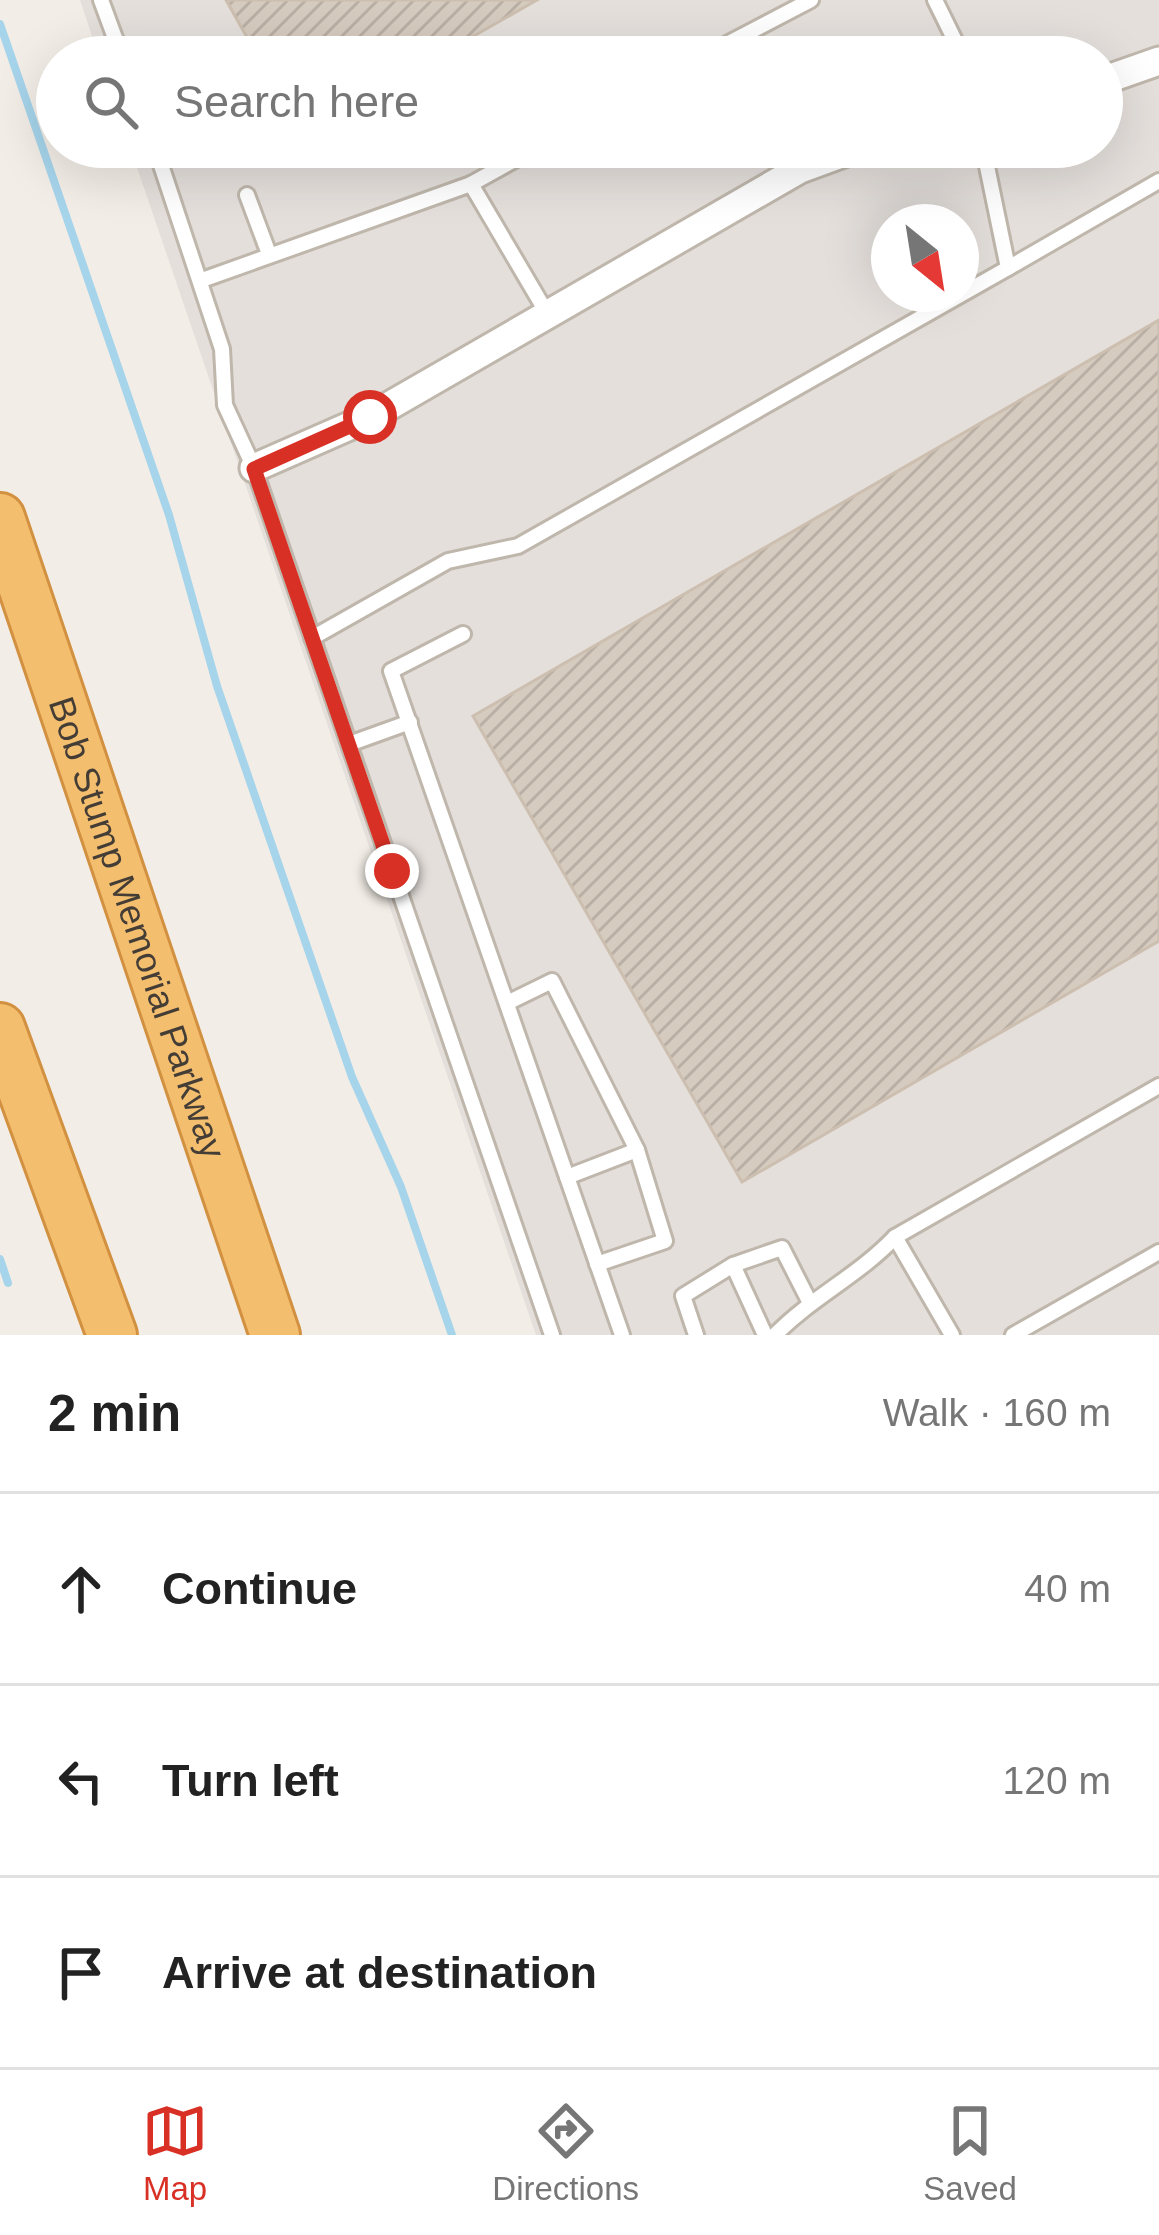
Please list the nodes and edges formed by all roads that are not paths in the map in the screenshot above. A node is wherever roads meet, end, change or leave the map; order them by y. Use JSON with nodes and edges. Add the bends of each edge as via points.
{"nodes":[{"id":1,"x":101,"y":0,"type":"edge"},
{"id":2,"x":811,"y":0,"type":"edge"},
{"id":3,"x":934,"y":0,"type":"edge"},
{"id":4,"x":114,"y":36,"type":"edge"},
{"id":5,"x":742,"y":36,"type":"edge"},
{"id":6,"x":952,"y":36,"type":"edge"},
{"id":7,"x":1159,"y":61,"type":"edge"},
{"id":8,"x":1123,"y":74,"type":"edge"},
{"id":9,"x":162,"y":168,"type":"edge"},
{"id":10,"x":500,"y":168,"type":"edge"},
{"id":11,"x":803,"y":168,"type":"edge"},
{"id":12,"x":987,"y":168,"type":"edge"},
{"id":13,"x":1159,"y":181,"type":"edge"},
{"id":14,"x":471,"y":184,"type":"junction"},
{"id":15,"x":247,"y":195,"type":"dead end"},
{"id":16,"x":269,"y":254,"type":"junction"},
{"id":17,"x":1008,"y":268,"type":"junction"},
{"id":18,"x":202,"y":280,"type":"junction"},
{"id":19,"x":548,"y":315,"type":"junction"},
{"id":20,"x":254,"y":469,"type":"junction"},
{"id":21,"x":0,"y":518,"type":"edge"},
{"id":22,"x":463,"y":634,"type":"dead end"},
{"id":23,"x":312,"y":638,"type":"junction"},
{"id":24,"x":410,"y":722,"type":"junction"},
{"id":25,"x":349,"y":744,"type":"junction"},
{"id":26,"x":506,"y":1003,"type":"junction"},
{"id":27,"x":0,"y":1028,"type":"edge"},
{"id":28,"x":1159,"y":1086,"type":"edge"},
{"id":29,"x":637,"y":1150,"type":"junction"},
{"id":30,"x":43,"y":1156,"type":"junction"},
{"id":31,"x":567,"y":1177,"type":"junction"},
{"id":32,"x":895,"y":1238,"type":"junction"},
{"id":33,"x":1159,"y":1252,"type":"edge"},
{"id":34,"x":597,"y":1264,"type":"junction"},
{"id":35,"x":733,"y":1265,"type":"junction"},
{"id":36,"x":809,"y":1300,"type":"junction"},
{"id":37,"x":83,"y":1335,"type":"edge"},
{"id":38,"x":112,"y":1335,"type":"edge"},
{"id":39,"x":275,"y":1335,"type":"edge"},
{"id":40,"x":552,"y":1335,"type":"edge"},
{"id":41,"x":622,"y":1335,"type":"edge"},
{"id":42,"x":696,"y":1335,"type":"edge"},
{"id":43,"x":765,"y":1335,"type":"edge"},
{"id":44,"x":775,"y":1335,"type":"edge"},
{"id":45,"x":952,"y":1335,"type":"edge"},
{"id":46,"x":1013,"y":1335,"type":"edge"}],
"edges":[{"from":1,"to":4,"type":"lane"},
{"from":2,"to":5,"type":"lane"},
{"from":3,"to":6,"type":"lane"},
{"from":7,"to":8,"type":"street"},
{"from":9,"to":18,"type":"lane"},
{"from":10,"to":14,"type":"lane"},
{"from":11,"to":19,"type":"street"},
{"from":12,"to":17,"type":"lane"},
{"from":13,"to":17,"type":"lane"},
{"from":14,"to":16,"type":"lane"},
{"from":14,"to":19,"type":"lane"},
{"from":15,"to":16,"type":"lane"},
{"from":16,"to":18,"type":"lane"},
{"from":17,"to":23,"type":"lane","via":[[518,546],[448,561]]},
{"from":18,"to":20,"type":"lane","via":[[221,349],[224,405]]},
{"from":19,"to":20,"type":"street","via":[[370,417]]},
{"from":20,"to":23,"type":"lane"},
{"from":21,"to":39,"type":"highway","name":"Bob Stump Memorial Parkway"},
{"from":22,"to":24,"type":"lane","via":[[392,670]]},
{"from":23,"to":25,"type":"lane"},
{"from":24,"to":25,"type":"lane"},
{"from":24,"to":26,"type":"lane"},
{"from":25,"to":40,"type":"lane"},
{"from":26,"to":29,"type":"lane","via":[[552,981]]},
{"from":26,"to":31,"type":"lane"},
{"from":27,"to":30,"type":"highway"},
{"from":28,"to":32,"type":"lane"},
{"from":29,"to":31,"type":"lane"},
{"from":29,"to":34,"type":"lane","via":[[665,1241]]},
{"from":30,"to":37,"type":"highway"},
{"from":30,"to":38,"type":"highway"},
{"from":31,"to":34,"type":"lane"},
{"from":32,"to":36,"type":"lane","via":[[862,1271]]},
{"from":32,"to":45,"type":"lane"},
{"from":33,"to":46,"type":"lane"},
{"from":34,"to":41,"type":"lane"},
{"from":35,"to":36,"type":"lane","via":[[782,1248]]},
{"from":35,"to":42,"type":"lane","via":[[683,1296]]},
{"from":35,"to":43,"type":"lane"},
{"from":36,"to":44,"type":"lane"}]}
